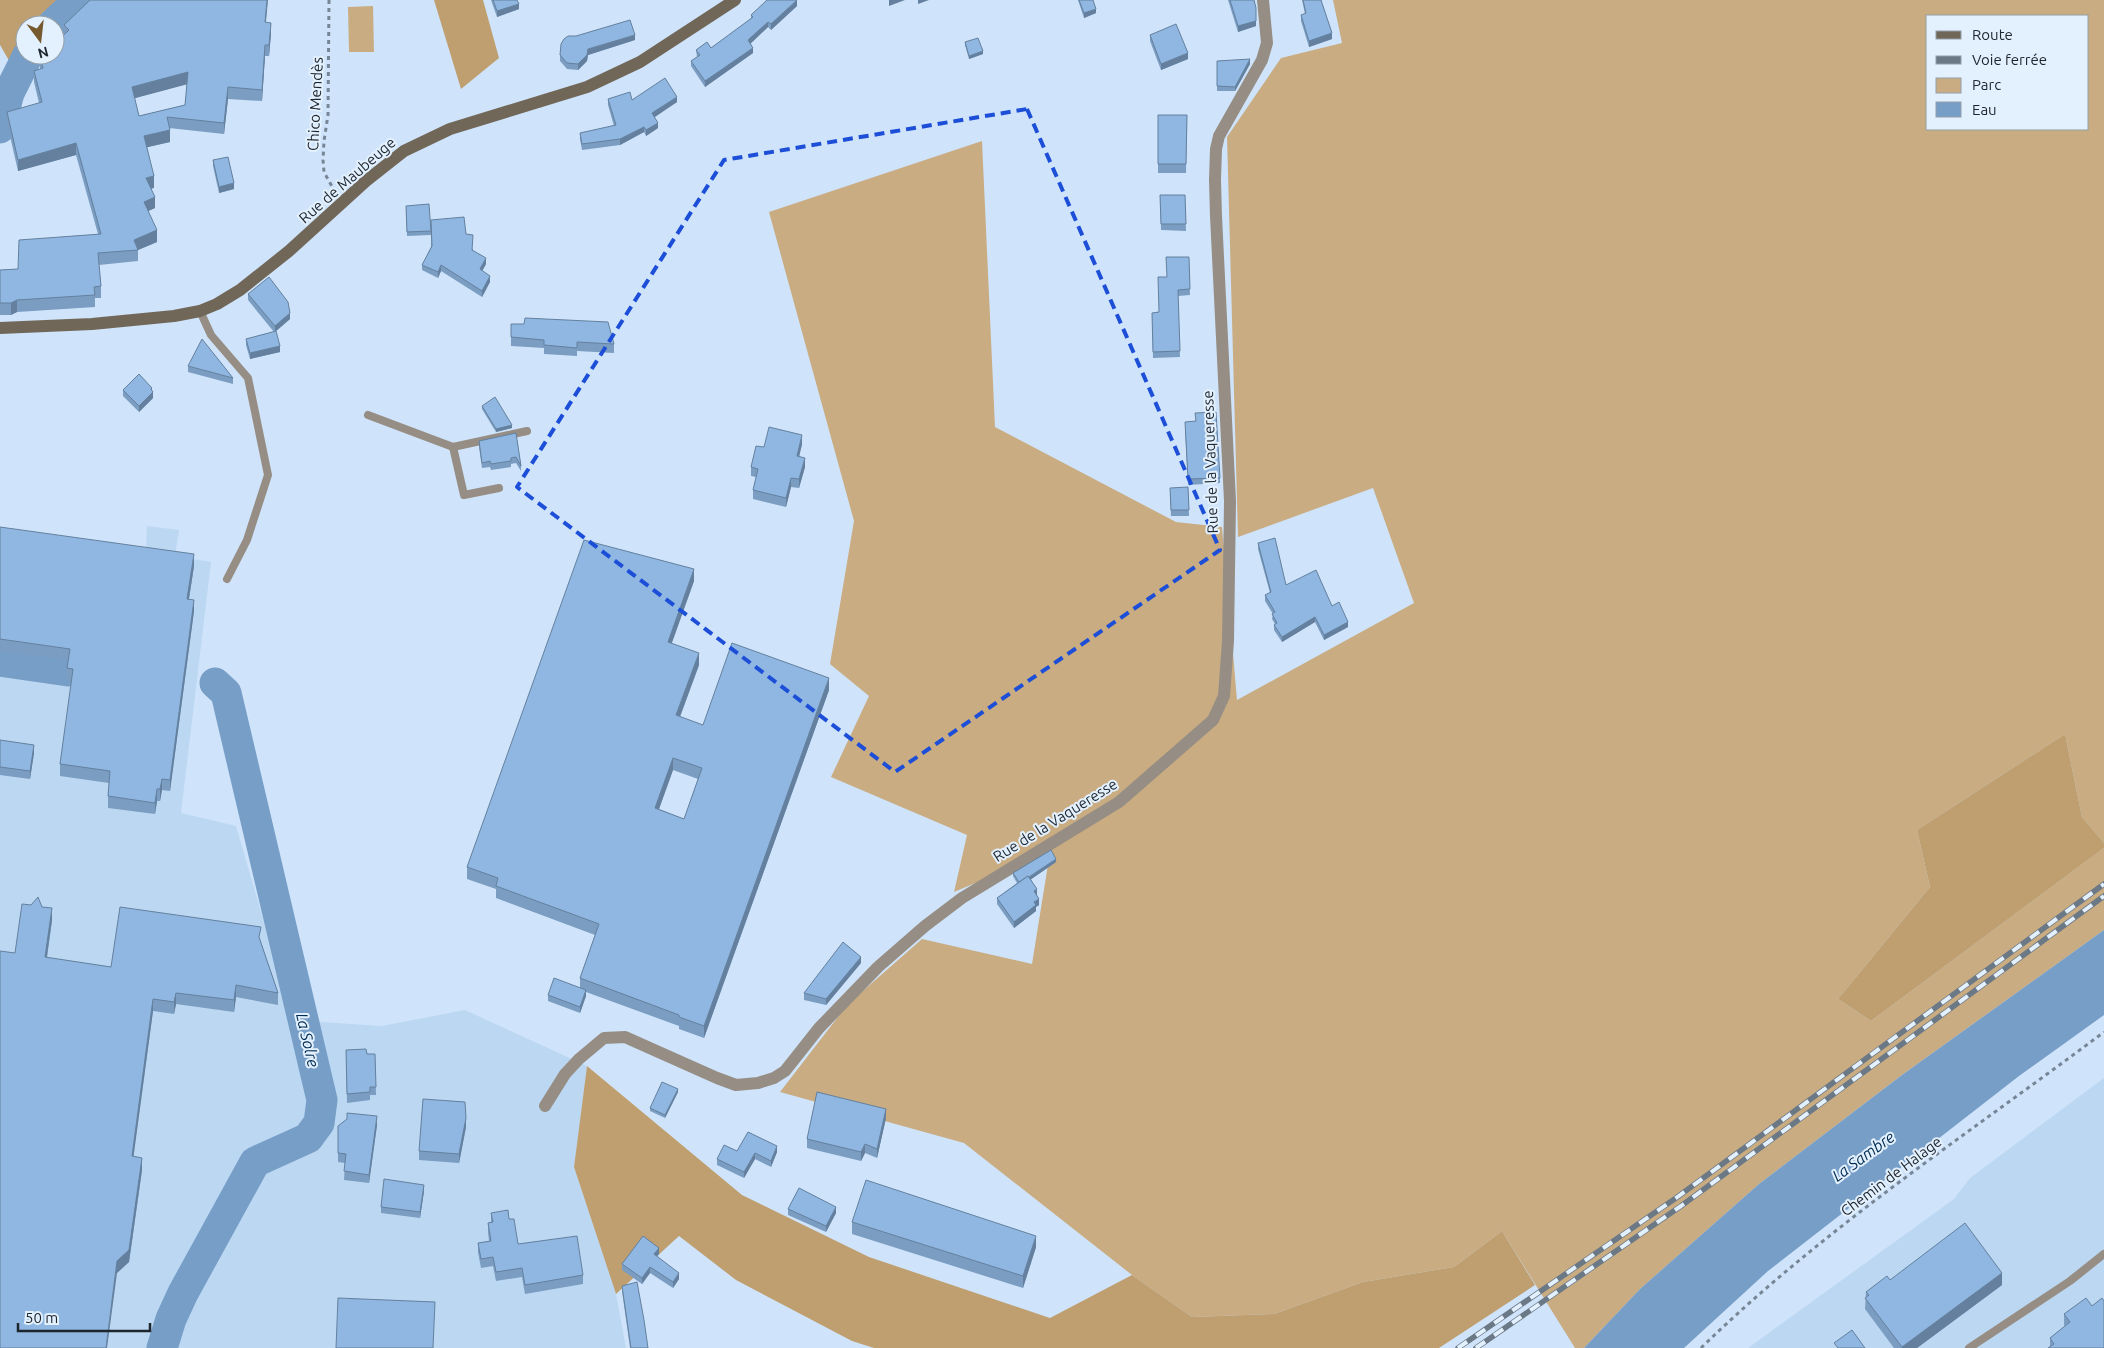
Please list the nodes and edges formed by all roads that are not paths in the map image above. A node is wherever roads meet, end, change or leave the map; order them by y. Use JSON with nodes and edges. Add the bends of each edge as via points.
{"nodes":[{"id":1,"x":735,"y":0,"type":"edge"},
{"id":2,"x":1263,"y":0,"type":"edge"},
{"id":3,"x":200,"y":311,"type":"junction"},
{"id":4,"x":0,"y":328,"type":"edge"},
{"id":5,"x":368,"y":415,"type":"dead end"},
{"id":6,"x":527,"y":431,"type":"dead end"},
{"id":7,"x":453,"y":447,"type":"junction"},
{"id":8,"x":499,"y":488,"type":"dead end"},
{"id":9,"x":227,"y":579,"type":"dead end"},
{"id":10,"x":546,"y":1106,"type":"dead end"},
{"id":11,"x":2104,"y":1254,"type":"edge"},
{"id":12,"x":1970,"y":1348,"type":"edge"}],
"edges":[{"from":1,"to":3,"type":"street","name":"Rue de Maubeuge","via":[[640,62],[587,87],[450,129],[420,142],[388,163],[240,290]]},
{"from":2,"to":10,"type":"street","name":"Rue de la Vaqueresse","via":[[1267,43],[1262,60],[1219,136],[1216,149],[1216,216],[1230,501],[1224,696],[1213,720],[1119,802],[962,898],[925,926],[878,967],[819,1028],[785,1071],[774,1078],[736,1084],[625,1037],[604,1038],[578,1058]]},
{"from":3,"to":4,"type":"street","name":"Rue de Maubeuge","via":[[148,319]]},
{"from":3,"to":9,"type":"lane","via":[[211,335],[248,378],[268,475],[247,540]]},
{"from":5,"to":7,"type":"lane"},
{"from":6,"to":7,"type":"lane"},
{"from":7,"to":8,"type":"lane","via":[[464,494]]},
{"from":11,"to":12,"type":"lane","via":[[2070,1281]]}]}
